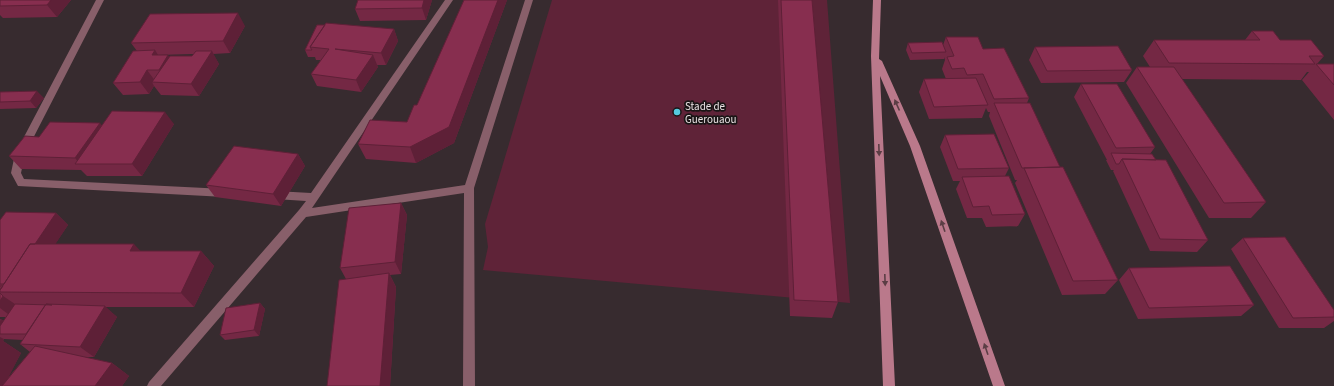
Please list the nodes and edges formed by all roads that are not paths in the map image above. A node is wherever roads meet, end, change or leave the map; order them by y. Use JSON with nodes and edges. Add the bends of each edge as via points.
{"nodes":[{"id":1,"x":100,"y":0,"type":"edge"},
{"id":2,"x":449,"y":0,"type":"edge"},
{"id":3,"x":529,"y":0,"type":"edge"},
{"id":4,"x":877,"y":0,"type":"edge"},
{"id":5,"x":875,"y":56,"type":"junction"},
{"id":6,"x":469,"y":188,"type":"junction"},
{"id":7,"x":234,"y":193,"type":"edge"},
{"id":8,"x":266,"y":195,"type":"edge"},
{"id":9,"x":314,"y":197,"type":"junction"},
{"id":10,"x":303,"y":213,"type":"junction"},
{"id":11,"x":153,"y":386,"type":"edge"},
{"id":12,"x":469,"y":386,"type":"edge"},
{"id":13,"x":889,"y":386,"type":"edge"},
{"id":14,"x":999,"y":386,"type":"edge"}],
"edges":[{"from":1,"to":7,"type":"street","via":[[20,154],[16,173],[21,183]]},
{"from":2,"to":9,"type":"street"},
{"from":3,"to":6,"type":"street"},
{"from":4,"to":5,"type":"street"},
{"from":5,"to":13,"type":"street","one_way":true},
{"from":14,"to":5,"type":"street","one_way":true,"via":[[916,146]]},
{"from":6,"to":10,"type":"street"},
{"from":6,"to":12,"type":"street"},
{"from":8,"to":9,"type":"street"},
{"from":9,"to":10,"type":"street"},
{"from":10,"to":11,"type":"street"}]}
